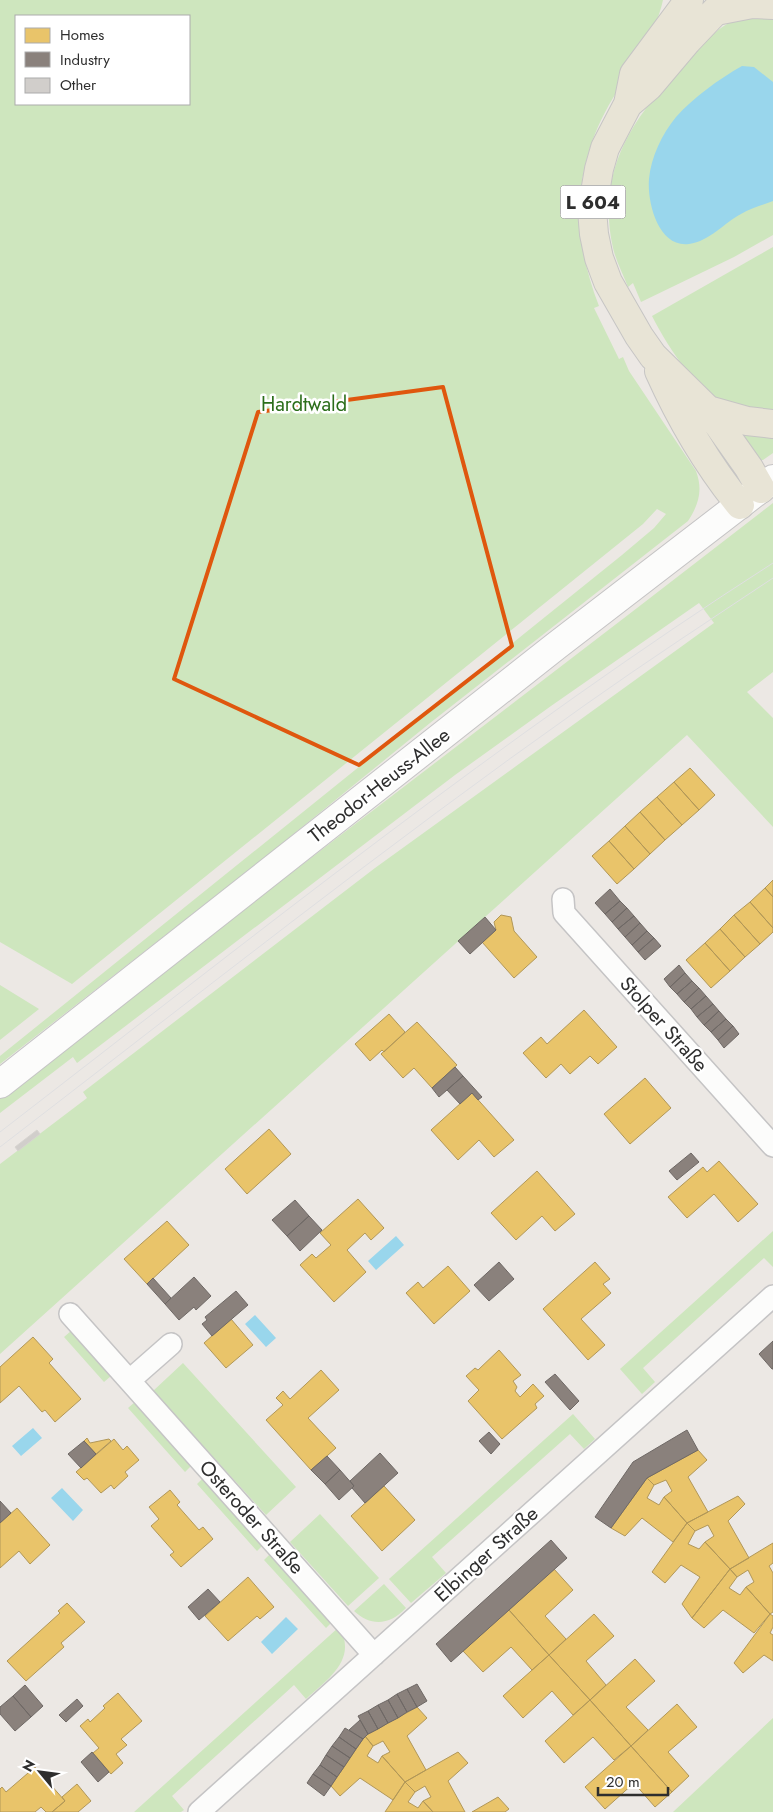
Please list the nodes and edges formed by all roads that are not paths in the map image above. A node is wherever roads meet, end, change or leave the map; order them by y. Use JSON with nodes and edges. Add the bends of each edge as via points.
{"nodes":[{"id":1,"x":689,"y":0,"type":"edge"},
{"id":2,"x":721,"y":5,"type":"edge"},
{"id":3,"x":773,"y":5,"type":"edge"},
{"id":4,"x":671,"y":13,"type":"edge"},
{"id":5,"x":628,"y":104,"type":"junction"},
{"id":6,"x":646,"y":346,"type":"junction"},
{"id":7,"x":708,"y":410,"type":"junction"},
{"id":8,"x":773,"y":424,"type":"edge"},
{"id":9,"x":758,"y":491,"type":"edge"},
{"id":10,"x":563,"y":899,"type":"dead end"},
{"id":11,"x":0,"y":1084,"type":"edge"},
{"id":12,"x":773,"y":1146,"type":"edge"},
{"id":13,"x":773,"y":1296,"type":"edge"},
{"id":14,"x":70,"y":1314,"type":"dead end"},
{"id":15,"x":171,"y":1344,"type":"dead end"},
{"id":16,"x":130,"y":1380,"type":"junction"},
{"id":17,"x":374,"y":1655,"type":"junction"},
{"id":18,"x":199,"y":1812,"type":"edge"}],
"edges":[{"from":1,"to":4,"type":"main road","number":"L 604"},
{"from":2,"to":3,"type":"main road","number":"L 604"},
{"from":2,"to":5,"type":"main road","number":"L 604","via":[[649,86]]},
{"from":4,"to":5,"type":"main road","number":"L 604","via":[[634,74]]},
{"from":5,"to":6,"type":"main road","number":"L 604","via":[[605,148],[594,188],[592,210],[598,258]]},
{"from":6,"to":7,"type":"main road","number":"L 604"},
{"from":6,"to":9,"type":"main road","number":"L 604","via":[[679,415],[717,477]]},
{"from":7,"to":8,"type":"main road","number":"L 604","via":[[747,422]]},
{"from":7,"to":9,"type":"main road","number":"L 604","via":[[749,468]]},
{"from":9,"to":11,"type":"main road","name":"Theodor-Heuss-Allee","via":[[249,886]]},
{"from":10,"to":12,"type":"street","name":"Stolper Straße","via":[[564,913]]},
{"from":13,"to":17,"type":"street","name":"Elbinger Straße"},
{"from":14,"to":16,"type":"street","name":"Osteroder Straße"},
{"from":15,"to":16,"type":"street"},
{"from":16,"to":17,"type":"street","name":"Osteroder Straße"},
{"from":17,"to":18,"type":"street","name":"Elbinger Straße"}]}
